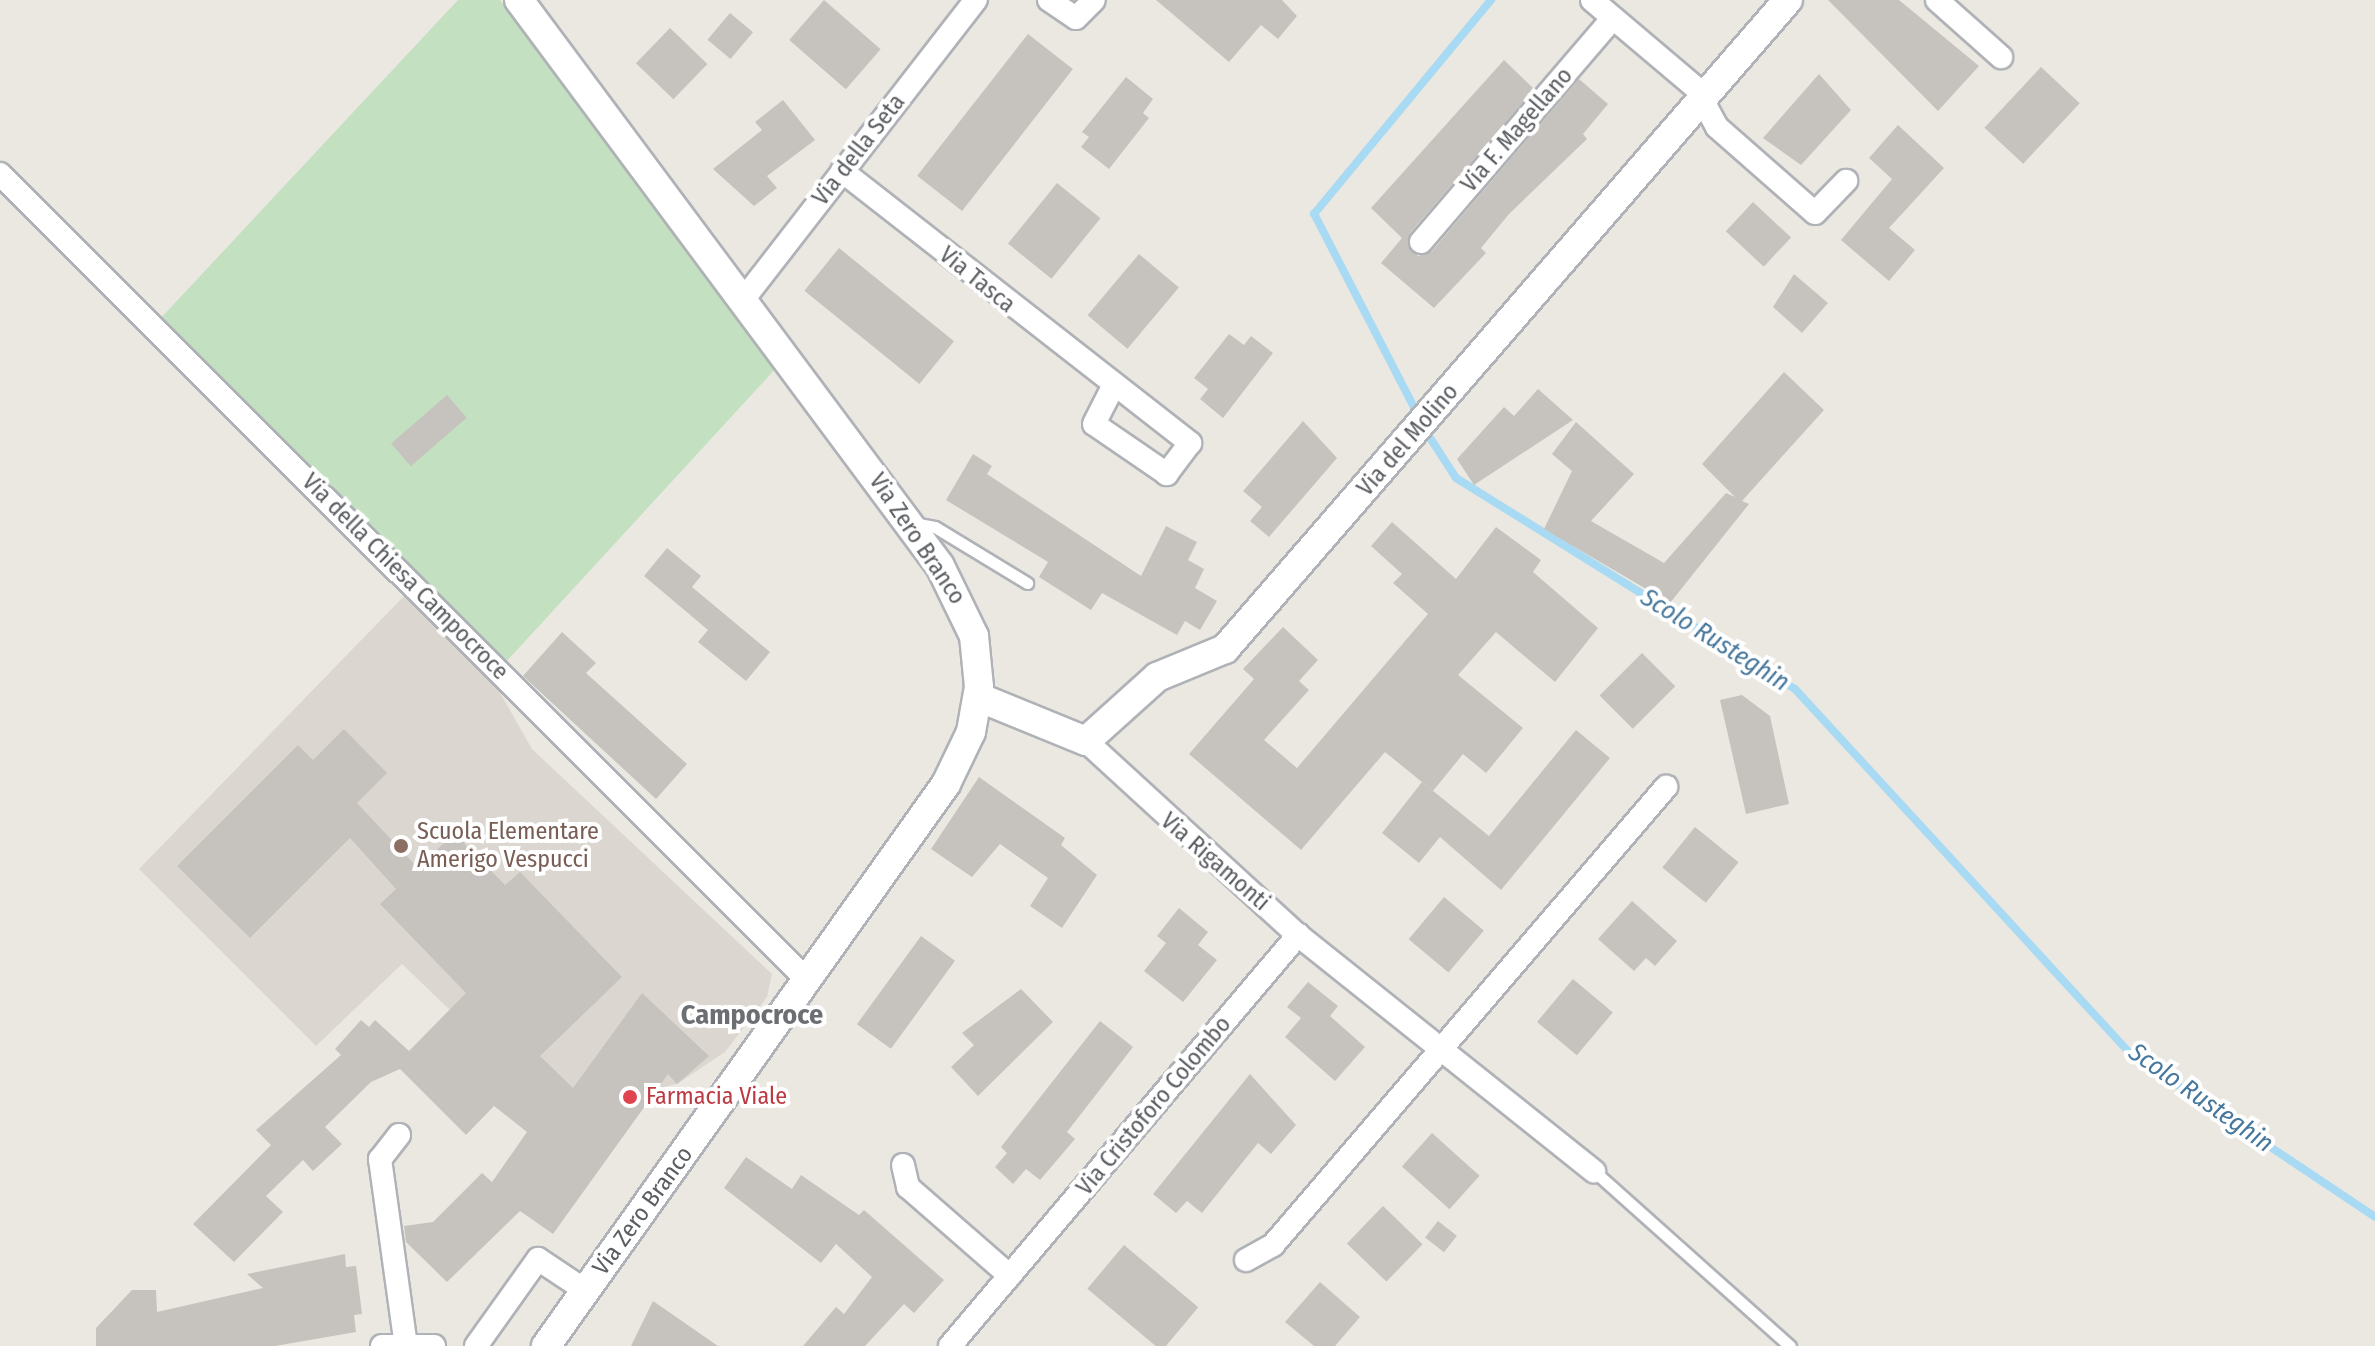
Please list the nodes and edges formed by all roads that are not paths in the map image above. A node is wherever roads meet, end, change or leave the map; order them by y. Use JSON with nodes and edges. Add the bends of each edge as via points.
{"nodes":[{"id":1,"x":519,"y":0,"type":"edge"},
{"id":2,"x":976,"y":0,"type":"edge"},
{"id":3,"x":1049,"y":0,"type":"edge"},
{"id":4,"x":1094,"y":0,"type":"edge"},
{"id":5,"x":1592,"y":0,"type":"edge"},
{"id":6,"x":1788,"y":0,"type":"edge"},
{"id":7,"x":1937,"y":0,"type":"edge"},
{"id":8,"x":1613,"y":18,"type":"junction"},
{"id":9,"x":2001,"y":57,"type":"dead end"},
{"id":10,"x":1702,"y":102,"type":"junction"},
{"id":11,"x":842,"y":171,"type":"junction"},
{"id":12,"x":0,"y":174,"type":"edge"},
{"id":13,"x":1846,"y":181,"type":"dead end"},
{"id":14,"x":1421,"y":242,"type":"dead end"},
{"id":15,"x":743,"y":300,"type":"junction"},
{"id":16,"x":1112,"y":389,"type":"dead end"},
{"id":17,"x":911,"y":524,"type":"junction"},
{"id":18,"x":1027,"y":583,"type":"dead end"},
{"id":19,"x":978,"y":697,"type":"junction"},
{"id":20,"x":1086,"y":741,"type":"junction"},
{"id":21,"x":1666,"y":787,"type":"dead end"},
{"id":22,"x":1298,"y":935,"type":"junction"},
{"id":23,"x":809,"y":982,"type":"junction"},
{"id":24,"x":1442,"y":1052,"type":"junction"},
{"id":25,"x":399,"y":1135,"type":"dead end"},
{"id":26,"x":903,"y":1165,"type":"dead end"},
{"id":27,"x":1594,"y":1171,"type":"joint"},
{"id":28,"x":1246,"y":1260,"type":"dead end"},
{"id":29,"x":1010,"y":1276,"type":"junction"},
{"id":30,"x":586,"y":1291,"type":"junction"},
{"id":31,"x":405,"y":1340,"type":"junction"},
{"id":32,"x":382,"y":1346,"type":"edge"},
{"id":33,"x":434,"y":1346,"type":"edge"},
{"id":34,"x":476,"y":1346,"type":"edge"},
{"id":35,"x":546,"y":1346,"type":"edge"},
{"id":36,"x":950,"y":1346,"type":"edge"},
{"id":37,"x":1790,"y":1346,"type":"edge"}],
"edges":[{"from":1,"to":15,"type":"street","name":"Via Zero Branco"},
{"from":2,"to":11,"type":"street","name":"Via della Seta"},
{"from":3,"to":4,"type":"street","via":[[1076,18]]},
{"from":5,"to":8,"type":"street"},
{"from":6,"to":10,"type":"street","name":"Via del Molino"},
{"from":7,"to":9,"type":"street"},
{"from":8,"to":10,"type":"street","via":[[1696,88]]},
{"from":8,"to":14,"type":"street","name":"Via F. Magellano"},
{"from":10,"to":13,"type":"street","via":[[1717,127],[1815,213]]},
{"from":10,"to":20,"type":"street","name":"Via del Molino","via":[[1225,649],[1157,677]]},
{"from":11,"to":15,"type":"street","name":"Via della Seta"},
{"from":11,"to":16,"type":"street","name":"Via Tasca"},
{"from":12,"to":23,"type":"street","name":"Via della Chiesa Campocroce","via":[[370,537]]},
{"from":15,"to":17,"type":"street","name":"Via Zero Branco"},
{"from":17,"to":18,"type":"lane","via":[[935,527]]},
{"from":17,"to":19,"type":"street","name":"Via Zero Branco","via":[[965,612]]},
{"from":19,"to":20,"type":"street","name":"Via Rigamonti"},
{"from":19,"to":23,"type":"street","name":"Via Zero Branco","via":[[965,751],[946,784]]},
{"from":20,"to":22,"type":"street","name":"Via Rigamonti"},
{"from":21,"to":24,"type":"street"},
{"from":22,"to":24,"type":"street","name":"Via Rigamonti"},
{"from":22,"to":29,"type":"street","name":"Via Cristoforo Colombo"},
{"from":23,"to":30,"type":"street","name":"Via Zero Branco"},
{"from":24,"to":27,"type":"street","name":"Via Rigamonti"},
{"from":24,"to":28,"type":"street","via":[[1273,1245]]},
{"from":25,"to":31,"type":"street","via":[[380,1159]]},
{"from":26,"to":29,"type":"street","via":[[908,1187]]},
{"from":27,"to":37,"type":"lane"},
{"from":29,"to":36,"type":"street","name":"Via Cristoforo Colombo"},
{"from":30,"to":34,"type":"street","via":[[538,1259]]},
{"from":30,"to":35,"type":"street","name":"Via Zero Branco"},
{"from":31,"to":32,"type":"street"},
{"from":31,"to":33,"type":"street"}]}
